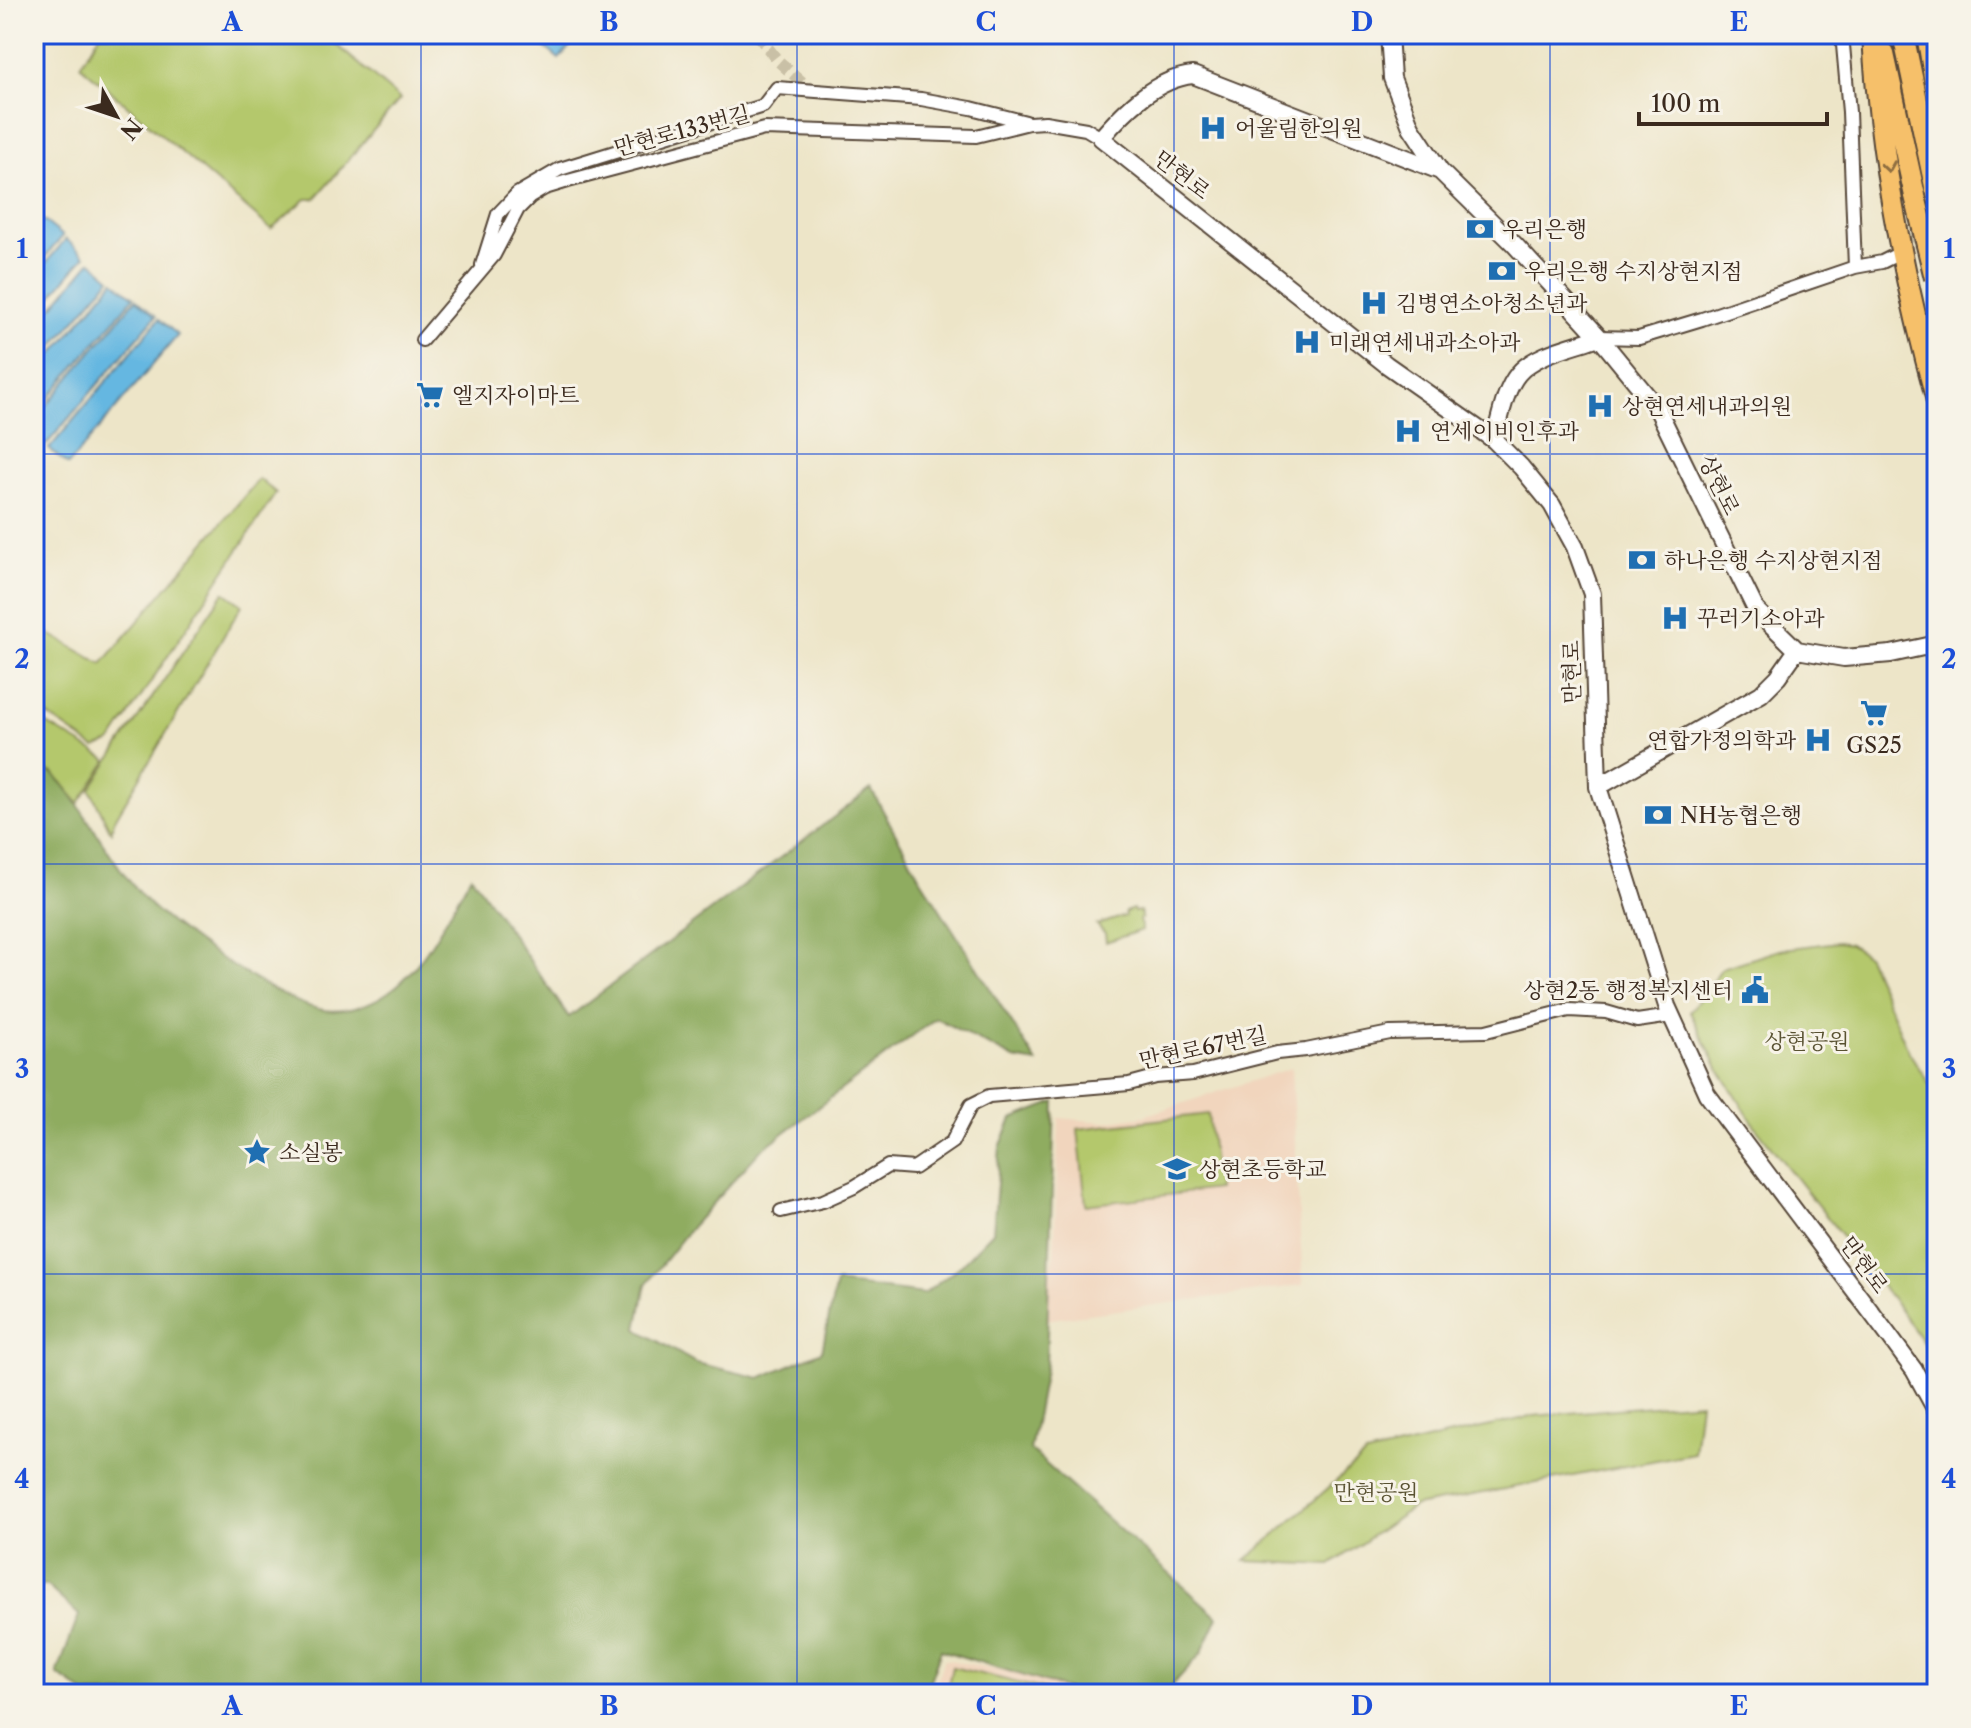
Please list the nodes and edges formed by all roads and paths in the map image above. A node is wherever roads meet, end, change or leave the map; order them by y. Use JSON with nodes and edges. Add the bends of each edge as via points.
{"nodes":[{"id":1,"x":1389,"y":34,"type":"edge"},
{"id":2,"x":1842,"y":34,"type":"edge"},
{"id":3,"x":1873,"y":34,"type":"edge"},
{"id":4,"x":1880,"y":34,"type":"edge"},
{"id":5,"x":1903,"y":34,"type":"edge"},
{"id":6,"x":1927,"y":34,"type":"edge"},
{"id":7,"x":1937,"y":94,"type":"edge"},
{"id":8,"x":1029,"y":123,"type":"junction"},
{"id":9,"x":1101,"y":138,"type":"junction"},
{"id":10,"x":1440,"y":171,"type":"junction"},
{"id":11,"x":1935,"y":189,"type":"edge"},
{"id":12,"x":1896,"y":238,"type":"junction"},
{"id":13,"x":1855,"y":267,"type":"junction"},
{"id":14,"x":480,"y":272,"type":"junction"},
{"id":15,"x":1937,"y":285,"type":"edge"},
{"id":16,"x":1599,"y":337,"type":"junction"},
{"id":17,"x":422,"y":340,"type":"dead end"},
{"id":18,"x":1937,"y":401,"type":"edge"},
{"id":19,"x":1494,"y":440,"type":"junction"},
{"id":20,"x":1937,"y":644,"type":"edge"},
{"id":21,"x":1797,"y":650,"type":"junction"},
{"id":22,"x":1598,"y":787,"type":"junction"},
{"id":23,"x":1671,"y":1016,"type":"junction"},
{"id":24,"x":781,"y":1211,"type":"dead end"},
{"id":25,"x":1937,"y":1412,"type":"edge"}],
"edges":[{"from":1,"to":10,"type":"street","name":"상현로","via":[[1392,78],[1411,127]]},
{"from":2,"to":13,"type":"street"},
{"from":3,"to":12,"type":"main road","one_way":true},
{"from":4,"to":15,"type":"main road","bridge":true},
{"from":5,"to":11,"type":"main road"},
{"from":6,"to":7,"type":"main road"},
{"from":8,"to":9,"type":"street","name":"만현로","via":[[1070,125]]},
{"from":8,"to":14,"type":"street","name":"만현로133번길","via":[[976,136],[764,129],[568,181],[545,188],[524,203]]},
{"from":8,"to":14,"type":"street","via":[[921,99],[777,88],[763,106],[582,161],[517,194],[498,214]]},
{"from":9,"to":10,"type":"street","via":[[1158,86],[1193,75]]},
{"from":9,"to":19,"type":"street","name":"만현로","via":[[1387,365]]},
{"from":10,"to":16,"type":"street","name":"상현로"},
{"from":12,"to":13,"type":"street","via":[[1882,262]]},
{"from":12,"to":18,"type":"main road"},
{"from":13,"to":16,"type":"street","via":[[1639,338]]},
{"from":14,"to":17,"type":"street","name":"만현로133번길"},
{"from":16,"to":19,"type":"street","via":[[1544,357],[1519,373]]},
{"from":16,"to":21,"type":"street","name":"상현로","via":[[1657,408],[1756,610]]},
{"from":19,"to":22,"type":"street","name":"만현로","via":[[1552,505],[1592,594]]},
{"from":20,"to":21,"type":"street","via":[[1844,658]]},
{"from":21,"to":22,"type":"street","via":[[1761,694]]},
{"from":22,"to":23,"type":"street","name":"만현로"},
{"from":23,"to":24,"type":"street","name":"만현로67번길","via":[[1637,1021],[1569,1010],[1486,1031],[1390,1033],[1129,1084],[989,1096],[971,1105],[952,1142],[914,1168],[888,1166],[823,1201]]},
{"from":23,"to":25,"type":"street","name":"만현로","via":[[1707,1094],[1914,1370]]}]}
